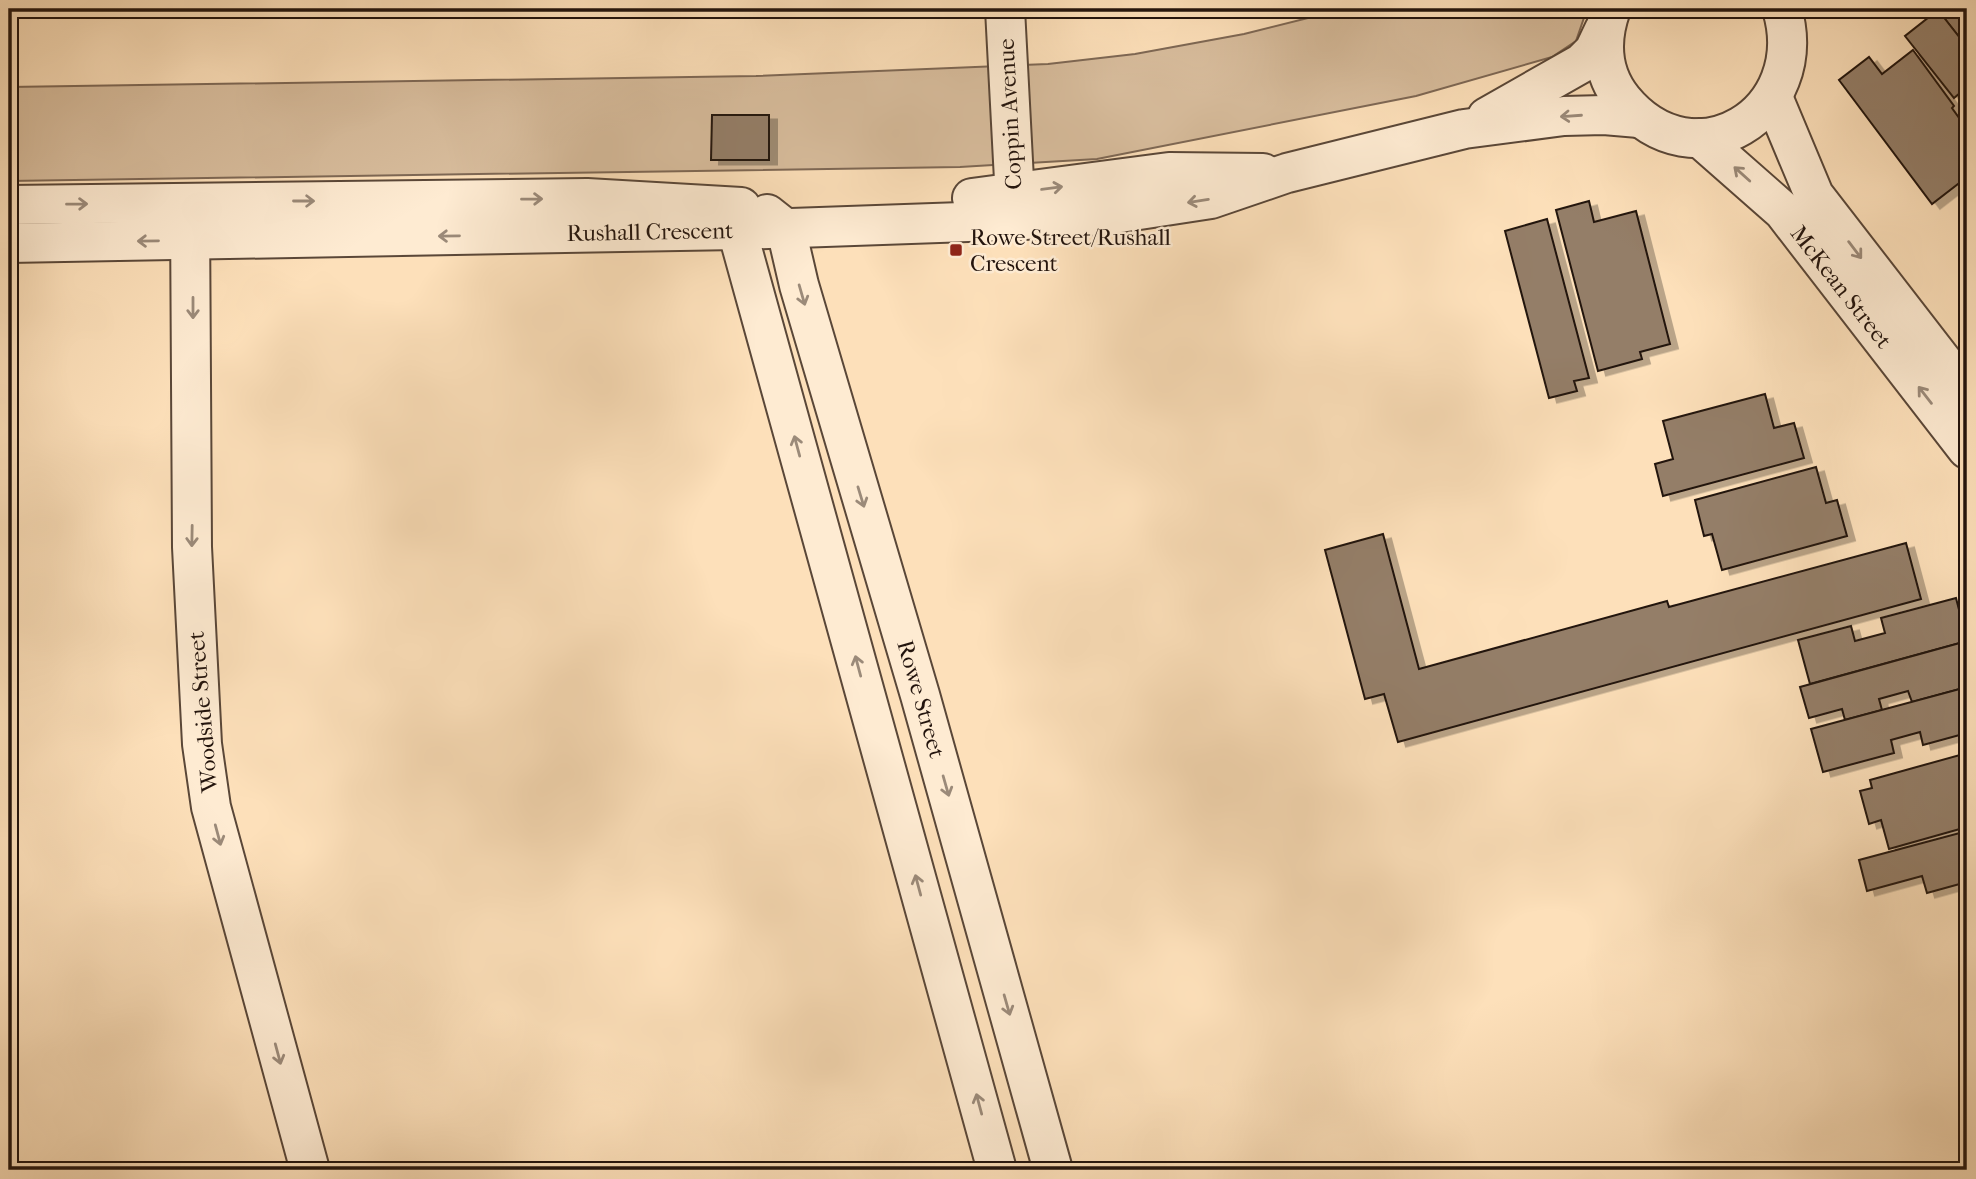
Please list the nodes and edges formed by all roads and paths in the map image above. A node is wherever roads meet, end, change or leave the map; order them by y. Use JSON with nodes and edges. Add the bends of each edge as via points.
{"nodes":[{"id":1,"x":1005,"y":9,"type":"edge"},
{"id":2,"x":1790,"y":14,"type":"edge"},
{"id":3,"x":1607,"y":19,"type":"edge"},
{"id":4,"x":1773,"y":97,"type":"junction"},
{"id":5,"x":1639,"y":118,"type":"junction"},
{"id":6,"x":1464,"y":129,"type":"junction"},
{"id":7,"x":1700,"y":138,"type":"junction"},
{"id":8,"x":189,"y":202,"type":"junction"},
{"id":9,"x":9,"y":205,"type":"edge"},
{"id":10,"x":1015,"y":207,"type":"junction"},
{"id":11,"x":761,"y":222,"type":"junction"},
{"id":12,"x":191,"y":240,"type":"junction"},
{"id":13,"x":9,"y":243,"type":"edge"},
{"id":14,"x":1967,"y":393,"type":"edge"},
{"id":15,"x":1967,"y":449,"type":"edge"},
{"id":16,"x":310,"y":1170,"type":"edge"},
{"id":17,"x":997,"y":1170,"type":"edge"},
{"id":18,"x":1053,"y":1170,"type":"edge"}],
"edges":[{"from":1,"to":10,"type":"street","name":"Coppin Avenue"},
{"from":2,"to":4,"type":"street","via":[[1789,51]]},
{"from":3,"to":5,"type":"street","via":[[1604,61],[1611,80]]},
{"from":3,"to":6,"type":"street","name":"Rushall Crescent","via":[[1594,51],[1582,63]]},
{"from":4,"to":7,"type":"street","via":[[1753,118],[1728,132]]},
{"from":4,"to":14,"type":"street","name":"McKean Street","one_way":true,"via":[[1814,195]]},
{"from":5,"to":6,"type":"street","name":"Rushall Crescent","one_way":true,"via":[[1564,116]]},
{"from":5,"to":7,"type":"street","via":[[1675,135]]},
{"from":6,"to":10,"type":"street","name":"Rushall Crescent","via":[[1287,173],[1211,199],[1113,214]]},
{"from":15,"to":7,"type":"street","name":"McKean Street","one_way":true,"via":[[1783,211]]},
{"from":9,"to":8,"type":"street","name":"Rushall Crescent","one_way":true},
{"from":8,"to":11,"type":"street","name":"Rushall Crescent","one_way":true,"via":[[587,198]]},
{"from":8,"to":12,"type":"street","name":"Woodside Street"},
{"from":10,"to":11,"type":"street","name":"Rushall Crescent"},
{"from":11,"to":12,"type":"street","name":"Rushall Crescent","one_way":true},
{"from":17,"to":11,"type":"street","one_way":true},
{"from":11,"to":18,"type":"street","name":"Rowe Street","one_way":true,"via":[[799,285]]},
{"from":12,"to":13,"type":"street","name":"Rushall Crescent","one_way":true},
{"from":12,"to":16,"type":"street","name":"Woodside Street","one_way":true,"via":[[192,547],[202,744],[211,807]]}]}
